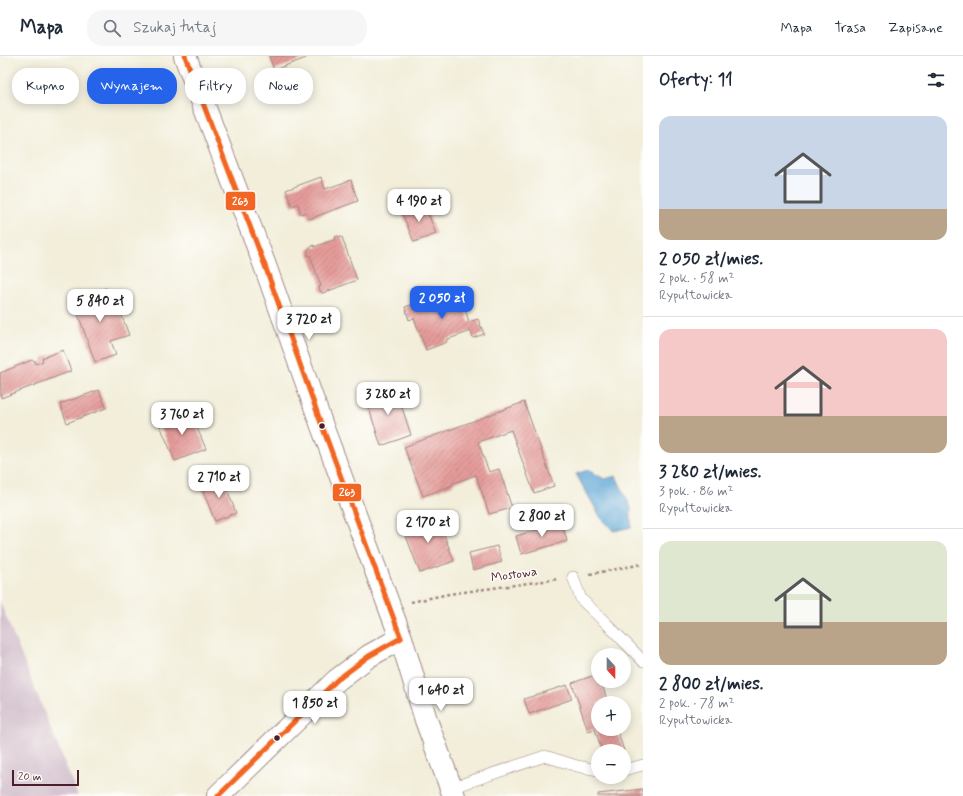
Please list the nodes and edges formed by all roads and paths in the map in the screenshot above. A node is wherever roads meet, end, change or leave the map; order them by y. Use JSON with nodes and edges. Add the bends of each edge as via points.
{"nodes":[{"id":1,"x":185,"y":56,"type":"edge"},
{"id":2,"x":643,"y":564,"type":"edge"},
{"id":3,"x":573,"y":577,"type":"junction"},
{"id":4,"x":389,"y":607,"type":"junction"},
{"id":5,"x":401,"y":638,"type":"junction"},
{"id":6,"x":643,"y":661,"type":"edge"},
{"id":7,"x":643,"y":765,"type":"edge"},
{"id":8,"x":631,"y":768,"type":"edge"},
{"id":9,"x":591,"y":769,"type":"edge"},
{"id":10,"x":452,"y":792,"type":"edge"},
{"id":11,"x":218,"y":796,"type":"edge"}],
"edges":[{"from":1,"to":4,"type":"street","via":[[264,263]]},
{"from":2,"to":3,"type":"path","name":"Mostowa"},
{"from":3,"to":4,"type":"path","name":"Mostowa","via":[[449,594]]},
{"from":3,"to":6,"type":"lane","via":[[581,599]]},
{"from":4,"to":5,"type":"street"},
{"from":5,"to":10,"type":"street","via":[[426,720]]},
{"from":5,"to":11,"type":"street","via":[[369,656],[337,680]]},
{"from":7,"to":8,"type":"lane"},
{"from":9,"to":10,"type":"lane","via":[[546,756]]}]}
